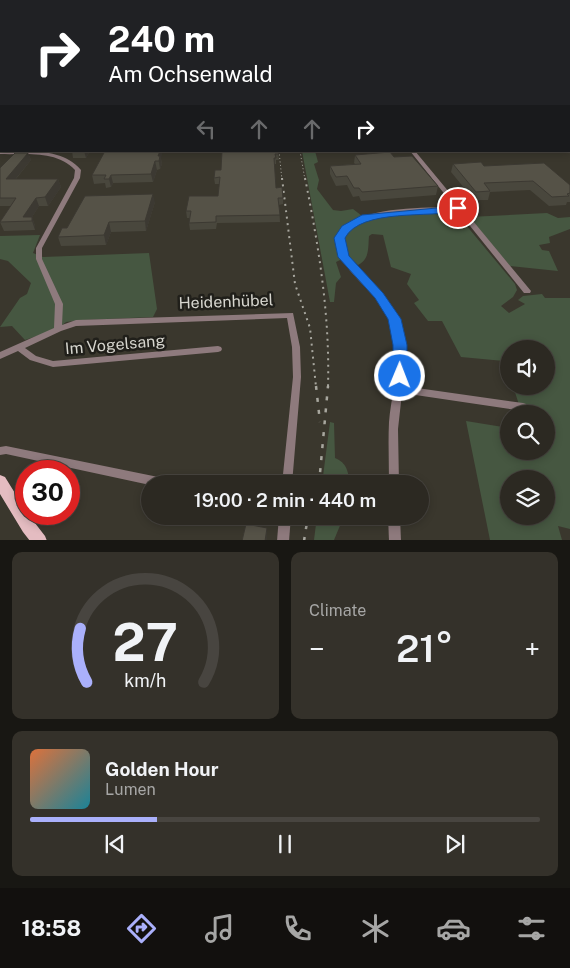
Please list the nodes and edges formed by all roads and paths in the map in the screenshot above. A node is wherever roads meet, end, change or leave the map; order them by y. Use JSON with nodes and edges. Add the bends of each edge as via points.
{"nodes":[{"id":1,"x":413,"y":152,"type":"edge"},
{"id":2,"x":0,"y":153,"type":"edge"},
{"id":3,"x":458,"y":208,"type":"junction"},
{"id":4,"x":527,"y":291,"type":"dead end"},
{"id":5,"x":58,"y":329,"type":"junction"},
{"id":6,"x":19,"y":347,"type":"junction"},
{"id":7,"x":218,"y":349,"type":"dead end"},
{"id":8,"x":0,"y":356,"type":"edge"},
{"id":9,"x":399,"y":389,"type":"junction"},
{"id":10,"x":508,"y":405,"type":"edge"},
{"id":11,"x":0,"y":451,"type":"edge"},
{"id":12,"x":288,"y":475,"type":"edge"},
{"id":13,"x":394,"y":475,"type":"edge"},
{"id":14,"x":141,"y":479,"type":"edge"},
{"id":15,"x":0,"y":481,"type":"edge"},
{"id":16,"x":284,"y":525,"type":"edge"},
{"id":17,"x":394,"y":525,"type":"edge"},
{"id":18,"x":40,"y":540,"type":"edge"},
{"id":19,"x":283,"y":540,"type":"edge"},
{"id":20,"x":394,"y":540,"type":"edge"}],
"edges":[{"from":1,"to":3,"type":"street"},
{"from":2,"to":5,"type":"street","via":[[60,158],[72,162],[78,170],[78,178],[39,248],[39,259],[60,304]]},
{"from":3,"to":4,"type":"street"},
{"from":3,"to":9,"type":"street","via":[[366,217],[350,224],[340,238],[341,253],[379,296],[394,319],[400,345]]},
{"from":5,"to":6,"type":"street","name":"Heidenhübel"},
{"from":5,"to":12,"type":"street","name":"Heidenhübel","via":[[85,322],[290,315],[297,377]]},
{"from":6,"to":7,"type":"street","name":"Im Vogelsang","via":[[33,358],[53,364]]},
{"from":6,"to":8,"type":"street","name":"Heidenhübel"},
{"from":9,"to":10,"type":"street"},
{"from":9,"to":13,"type":"street"},
{"from":11,"to":14,"type":"street"},
{"from":15,"to":18,"type":"main road","via":[[28,527]]},
{"from":16,"to":19,"type":"street"},
{"from":17,"to":20,"type":"street"}]}
